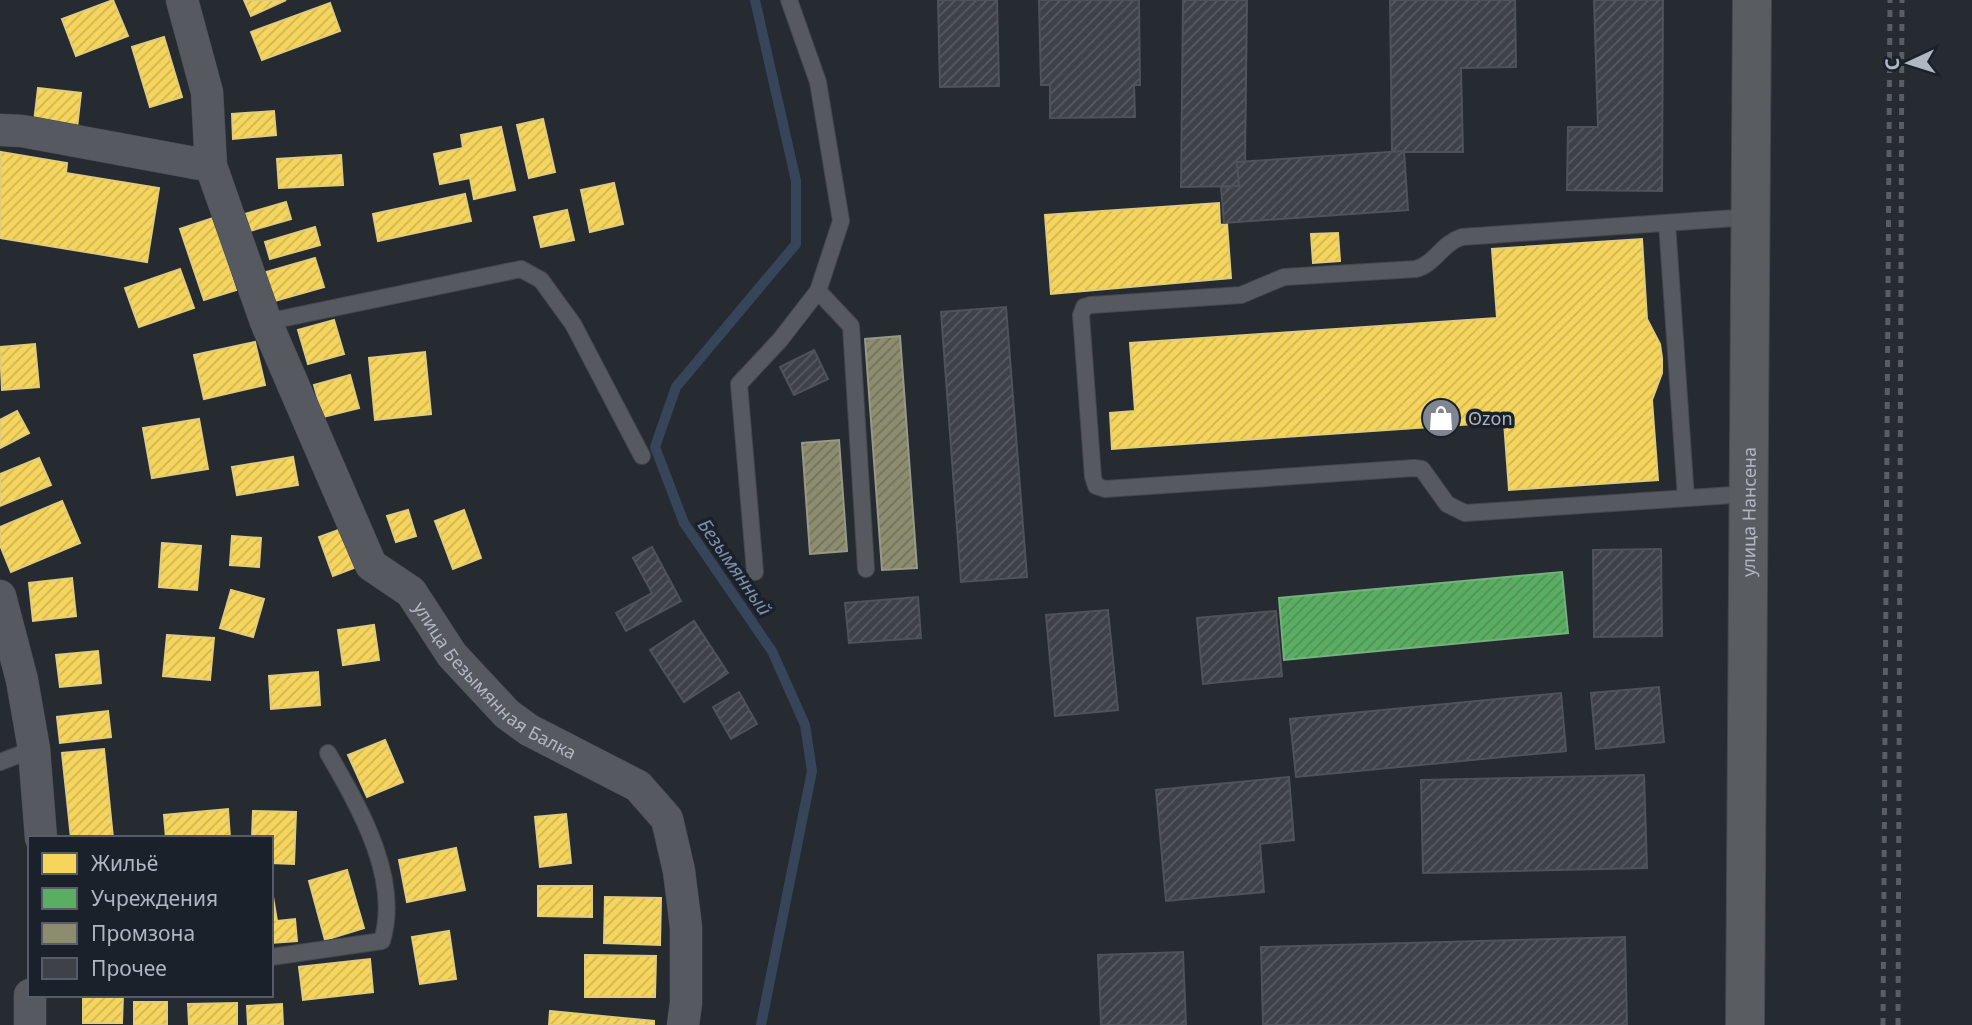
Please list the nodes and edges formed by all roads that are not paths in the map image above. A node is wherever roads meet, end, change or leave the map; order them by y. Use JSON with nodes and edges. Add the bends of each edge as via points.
{"nodes":[{"id":1,"x":182,"y":0,"type":"edge"},
{"id":2,"x":789,"y":0,"type":"edge"},
{"id":3,"x":1752,"y":0,"type":"edge"},
{"id":4,"x":0,"y":130,"type":"edge"},
{"id":5,"x":211,"y":166,"type":"junction"},
{"id":6,"x":1750,"y":217,"type":"junction"},
{"id":7,"x":1667,"y":223,"type":"junction"},
{"id":8,"x":818,"y":291,"type":"junction"},
{"id":9,"x":266,"y":322,"type":"junction"},
{"id":10,"x":642,"y":456,"type":"dead end"},
{"id":11,"x":1748,"y":494,"type":"junction"},
{"id":12,"x":1686,"y":498,"type":"junction"},
{"id":13,"x":866,"y":569,"type":"dead end"},
{"id":14,"x":755,"y":572,"type":"dead end"},
{"id":15,"x":0,"y":596,"type":"edge"},
{"id":16,"x":34,"y":749,"type":"junction"},
{"id":17,"x":328,"y":753,"type":"dead end"},
{"id":18,"x":0,"y":762,"type":"edge"},
{"id":19,"x":41,"y":836,"type":"edge"},
{"id":20,"x":273,"y":957,"type":"edge"},
{"id":21,"x":30,"y":997,"type":"edge"},
{"id":22,"x":30,"y":1025,"type":"edge"},
{"id":23,"x":682,"y":1025,"type":"edge"},
{"id":24,"x":1745,"y":1025,"type":"edge"}],
"edges":[{"from":1,"to":5,"type":"street","name":"улица Безымянная Балка","via":[[208,92]]},
{"from":2,"to":8,"type":"lane","via":[[818,82],[841,221]]},
{"from":3,"to":6,"type":"main road","name":"улица Нансена"},
{"from":4,"to":5,"type":"street"},
{"from":5,"to":9,"type":"street","name":"улица Безымянная Балка"},
{"from":6,"to":7,"type":"lane"},
{"from":6,"to":11,"type":"main road","name":"улица Нансена"},
{"from":7,"to":12,"type":"lane"},
{"from":7,"to":12,"type":"lane","via":[[1462,237],[1445,244],[1424,266],[1416,268],[1284,277],[1241,295],[1091,305],[1084,307],[1082,315],[1083,342],[1093,477],[1096,486],[1105,489],[1414,468],[1422,469],[1447,504],[1465,513]]},
{"from":8,"to":13,"type":"lane","via":[[851,326]]},
{"from":8,"to":14,"type":"lane","via":[[739,384]]},
{"from":9,"to":10,"type":"lane","via":[[521,269],[541,280],[573,324]]},
{"from":9,"to":23,"type":"street","name":"улица Безымянная Балка","via":[[371,565],[411,592],[452,655],[507,714],[638,786],[667,819],[686,928]]},
{"from":11,"to":12,"type":"lane"},
{"from":11,"to":24,"type":"main road","name":"улица Нансена"},
{"from":15,"to":16,"type":"street"},
{"from":16,"to":18,"type":"lane"},
{"from":16,"to":19,"type":"street"},
{"from":17,"to":20,"type":"lane","via":[[377,853],[388,920],[382,941]]},
{"from":21,"to":22,"type":"street"}]}
